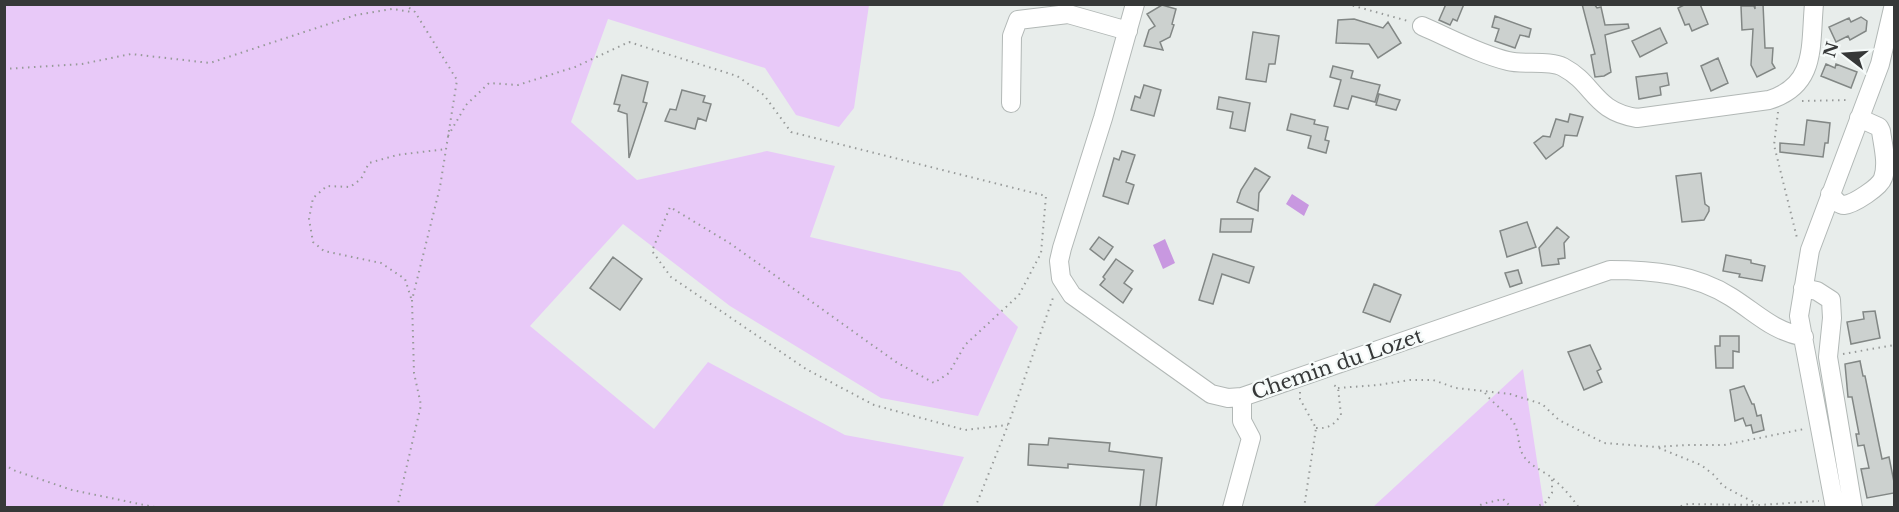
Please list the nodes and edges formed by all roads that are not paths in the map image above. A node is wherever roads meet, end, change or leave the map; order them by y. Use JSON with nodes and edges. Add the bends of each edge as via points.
{"nodes":[{"id":1,"x":1135,"y":4,"type":"edge"},
{"id":2,"x":1814,"y":4,"type":"edge"},
{"id":3,"x":1894,"y":4,"type":"edge"},
{"id":4,"x":1422,"y":26,"type":"road end"},
{"id":5,"x":1128,"y":31,"type":"junction"},
{"id":6,"x":1011,"y":103,"type":"dead end"},
{"id":7,"x":1873,"y":119,"type":"edge"},
{"id":8,"x":1834,"y":198,"type":"junction"},
{"id":9,"x":1807,"y":289,"type":"junction"},
{"id":10,"x":1804,"y":337,"type":"junction"},
{"id":11,"x":1242,"y":397,"type":"junction"},
{"id":12,"x":1834,"y":504,"type":"edge"},
{"id":13,"x":1232,"y":507,"type":"edge"},
{"id":14,"x":1853,"y":507,"type":"edge"}],
"edges":[{"from":1,"to":5,"type":"street"},
{"from":2,"to":4,"type":"street","via":[[1806,72],[1799,83],[1780,96],[1637,118],[1620,115],[1602,104],[1561,66],[1510,62]]},
{"from":3,"to":7,"type":"street"},
{"from":5,"to":6,"type":"street","via":[[1068,14],[1018,20],[1012,36]]},
{"from":5,"to":11,"type":"street","name":"Chemin du Lozet","via":[[1062,248],[1061,278],[1072,295],[1096,314],[1211,394]]},
{"from":7,"to":8,"type":"street"},
{"from":7,"to":8,"type":"street","via":[[1881,131],[1883,180],[1877,188],[1850,203],[1843,205]]},
{"from":8,"to":9,"type":"street"},
{"from":8,"to":9,"type":"street","via":[[1810,250]]},
{"from":9,"to":10,"type":"street","via":[[1810,319]]},
{"from":9,"to":14,"type":"street","via":[[1831,300],[1828,357]]},
{"from":10,"to":11,"type":"street","name":"Chemin du Lozet","via":[[1770,325],[1715,288],[1677,274],[1610,270]]},
{"from":10,"to":12,"type":"street"},
{"from":11,"to":13,"type":"street","via":[[1242,421],[1251,438]]}]}
